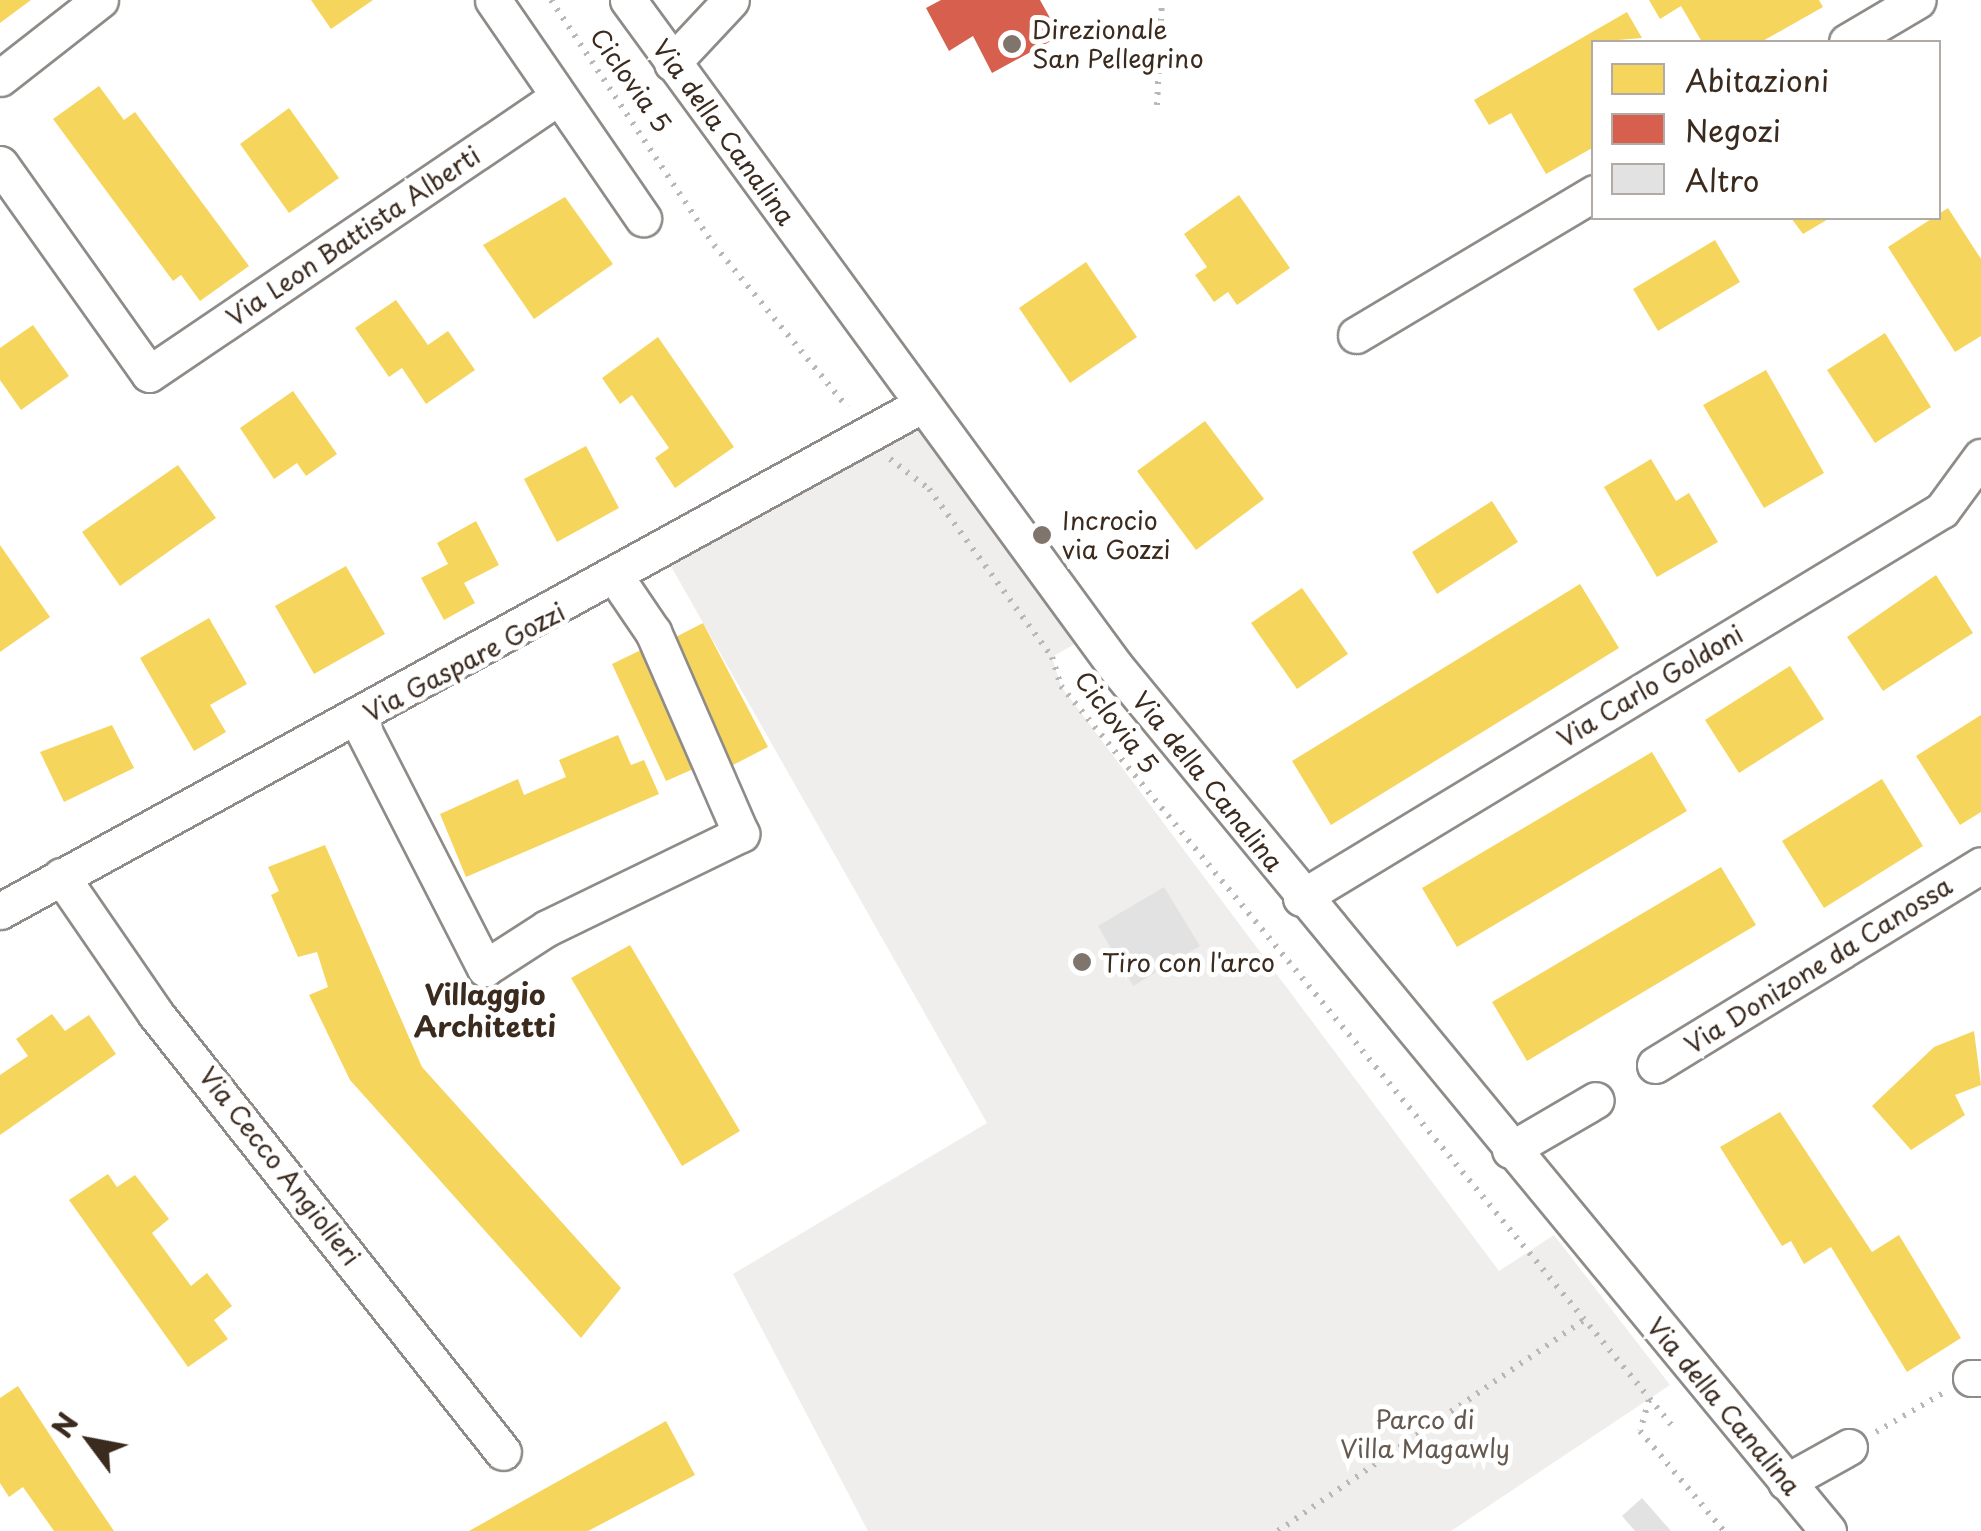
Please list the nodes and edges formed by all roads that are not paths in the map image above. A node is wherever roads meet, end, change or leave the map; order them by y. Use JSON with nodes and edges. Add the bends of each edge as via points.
{"nodes":[{"id":1,"x":100,"y":0,"type":"edge"},
{"id":2,"x":493,"y":0,"type":"edge"},
{"id":3,"x":628,"y":0,"type":"edge"},
{"id":4,"x":730,"y":0,"type":"edge"},
{"id":5,"x":1918,"y":0,"type":"edge"},
{"id":6,"x":1850,"y":40,"type":"edge"},
{"id":7,"x":672,"y":63,"type":"junction"},
{"id":8,"x":0,"y":78,"type":"edge"},
{"id":9,"x":558,"y":98,"type":"junction"},
{"id":10,"x":0,"y":164,"type":"edge"},
{"id":11,"x":1591,"y":196,"type":"edge"},
{"id":12,"x":644,"y":218,"type":"dead end"},
{"id":13,"x":1356,"y":335,"type":"dead end"},
{"id":14,"x":923,"y":404,"type":"junction"},
{"id":15,"x":1981,"y":457,"type":"edge"},
{"id":16,"x":617,"y":580,"type":"junction"},
{"id":17,"x":358,"y":720,"type":"junction"},
{"id":18,"x":1981,"y":865,"type":"edge"},
{"id":19,"x":61,"y":876,"type":"junction"},
{"id":20,"x":1301,"y":898,"type":"junction"},
{"id":21,"x":0,"y":911,"type":"edge"},
{"id":22,"x":1655,"y":1064,"type":"dead end"},
{"id":23,"x":1596,"y":1100,"type":"dead end"},
{"id":24,"x":1510,"y":1150,"type":"junction"},
{"id":25,"x":1848,"y":1447,"type":"road end"},
{"id":26,"x":502,"y":1452,"type":"dead end"},
{"id":27,"x":1786,"y":1482,"type":"junction"},
{"id":28,"x":1828,"y":1531,"type":"edge"}],
"edges":[{"from":1,"to":8,"type":"street"},
{"from":2,"to":9,"type":"street"},
{"from":3,"to":7,"type":"street","name":"Via della Canalina"},
{"from":4,"to":7,"type":"street"},
{"from":5,"to":6,"type":"street"},
{"from":7,"to":14,"type":"street","name":"Via della Canalina"},
{"from":9,"to":10,"type":"street","name":"Via Leon Battista Alberti","via":[[148,374]]},
{"from":9,"to":12,"type":"street"},
{"from":11,"to":13,"type":"street"},
{"from":14,"to":16,"type":"street","name":"Via Gaspare Gozzi"},
{"from":14,"to":20,"type":"street","name":"Via della Canalina","via":[[1115,666]]},
{"from":15,"to":20,"type":"street","name":"Via Carlo Goldoni","via":[[1942,510]]},
{"from":16,"to":17,"type":"street","name":"Via Gaspare Gozzi"},
{"from":16,"to":17,"type":"street","via":[[654,632],[741,834],[547,928],[485,968]]},
{"from":17,"to":19,"type":"street","name":"Via Gaspare Gozzi"},
{"from":18,"to":22,"type":"street","name":"Via Donizone da Canossa"},
{"from":19,"to":21,"type":"street","name":"Via Gaspare Gozzi"},
{"from":19,"to":26,"type":"street","name":"Via Cecco Angiolieri","via":[[155,1012]]},
{"from":20,"to":24,"type":"street","name":"Via della Canalina"},
{"from":23,"to":24,"type":"street"},
{"from":24,"to":27,"type":"street","name":"Via della Canalina"},
{"from":25,"to":27,"type":"street"},
{"from":27,"to":28,"type":"street","name":"Via della Canalina"}]}
